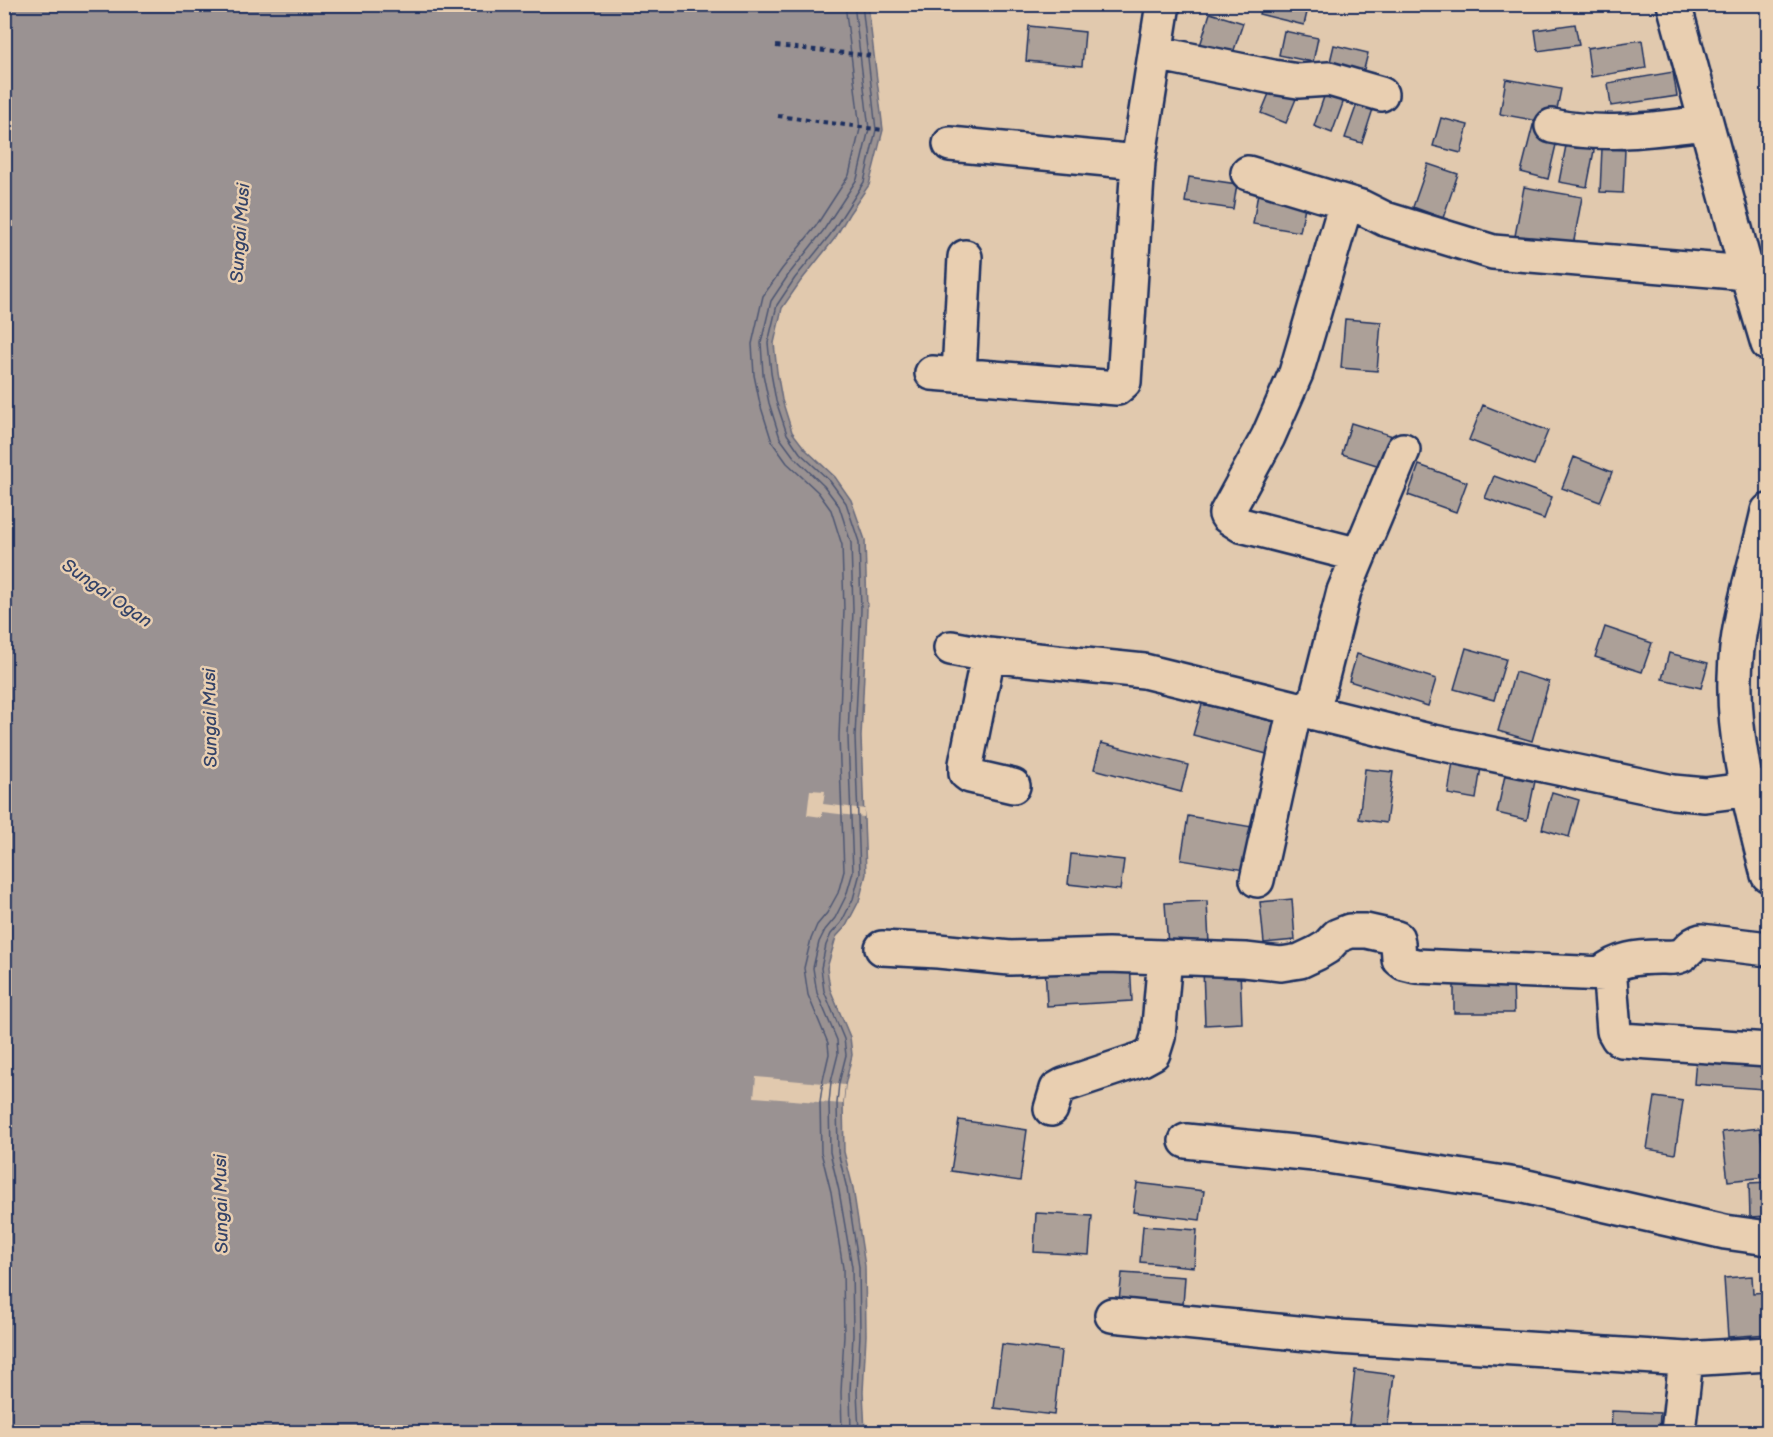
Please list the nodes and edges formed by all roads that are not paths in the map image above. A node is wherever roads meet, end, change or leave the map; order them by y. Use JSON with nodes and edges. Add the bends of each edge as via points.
{"nodes":[{"id":1,"x":1163,"y":4,"type":"edge"},
{"id":2,"x":1675,"y":7,"type":"edge"},
{"id":3,"x":1156,"y":53,"type":"junction"},
{"id":4,"x":1381,"y":94,"type":"dead end"},
{"id":5,"x":1706,"y":123,"type":"junction"},
{"id":6,"x":1552,"y":126,"type":"dead end"},
{"id":7,"x":950,"y":144,"type":"dead end"},
{"id":8,"x":1138,"y":162,"type":"junction"},
{"id":9,"x":1248,"y":172,"type":"dead end"},
{"id":10,"x":1364,"y":210,"type":"junction"},
{"id":11,"x":965,"y":257,"type":"dead end"},
{"id":12,"x":1747,"y":273,"type":"junction"},
{"id":13,"x":1768,"y":344,"type":"edge"},
{"id":14,"x":1403,"y":450,"type":"dead end"},
{"id":15,"x":1766,"y":522,"type":"edge"},
{"id":16,"x":1359,"y":555,"type":"junction"},
{"id":17,"x":951,"y":648,"type":"dead end"},
{"id":18,"x":988,"y":655,"type":"junction"},
{"id":19,"x":1304,"y":710,"type":"junction"},
{"id":20,"x":1013,"y":786,"type":"dead end"},
{"id":21,"x":1758,"y":788,"type":"edge"},
{"id":22,"x":1768,"y":875,"type":"edge"},
{"id":23,"x":1257,"y":880,"type":"dead end"},
{"id":24,"x":882,"y":948,"type":"dead end"},
{"id":25,"x":1768,"y":950,"type":"edge"},
{"id":26,"x":1165,"y":957,"type":"junction"},
{"id":27,"x":1602,"y":973,"type":"junction"},
{"id":28,"x":1768,"y":1050,"type":"edge"},
{"id":29,"x":1051,"y":1109,"type":"dead end"},
{"id":30,"x":1186,"y":1141,"type":"dead end"},
{"id":31,"x":1768,"y":1238,"type":"edge"},
{"id":32,"x":1112,"y":1315,"type":"dead end"},
{"id":33,"x":1768,"y":1354,"type":"edge"},
{"id":34,"x":1686,"y":1359,"type":"junction"},
{"id":35,"x":1678,"y":1432,"type":"edge"}],
"edges":[{"from":1,"to":3,"type":"street"},
{"from":2,"to":5,"type":"street"},
{"from":3,"to":4,"type":"street","via":[[1298,81],[1329,79]]},
{"from":3,"to":8,"type":"street"},
{"from":5,"to":6,"type":"street","via":[[1622,132]]},
{"from":5,"to":12,"type":"street"},
{"from":7,"to":8,"type":"street"},
{"from":8,"to":11,"type":"street","via":[[1124,382],[1117,388],[946,374]]},
{"from":9,"to":10,"type":"street"},
{"from":10,"to":12,"type":"street","via":[[1493,252]]},
{"from":10,"to":16,"type":"street","via":[[1268,437],[1227,512],[1234,520]]},
{"from":12,"to":13,"type":"street"},
{"from":14,"to":16,"type":"street"},
{"from":15,"to":21,"type":"street","via":[[1746,602],[1735,676],[1739,738]]},
{"from":16,"to":19,"type":"street"},
{"from":17,"to":18,"type":"street"},
{"from":18,"to":19,"type":"street","via":[[1144,671]]},
{"from":18,"to":20,"type":"street","via":[[966,773]]},
{"from":19,"to":21,"type":"street","via":[[1429,741],[1673,792],[1705,795]]},
{"from":19,"to":23,"type":"street"},
{"from":21,"to":22,"type":"street"},
{"from":24,"to":26,"type":"street","via":[[1010,958]]},
{"from":25,"to":27,"type":"street","via":[[1701,941],[1683,955],[1641,957],[1610,965]]},
{"from":26,"to":27,"type":"street","via":[[1281,964],[1317,953],[1337,936],[1366,931],[1396,938],[1399,959],[1416,966]]},
{"from":26,"to":29,"type":"street","via":[[1153,1053],[1064,1084],[1057,1089]]},
{"from":27,"to":28,"type":"street","via":[[1610,977],[1612,1026],[1622,1040]]},
{"from":30,"to":31,"type":"street","via":[[1314,1154],[1523,1186],[1725,1232]]},
{"from":32,"to":34,"type":"street","via":[[1339,1337]]},
{"from":33,"to":34,"type":"street"},
{"from":34,"to":35,"type":"street"}]}
